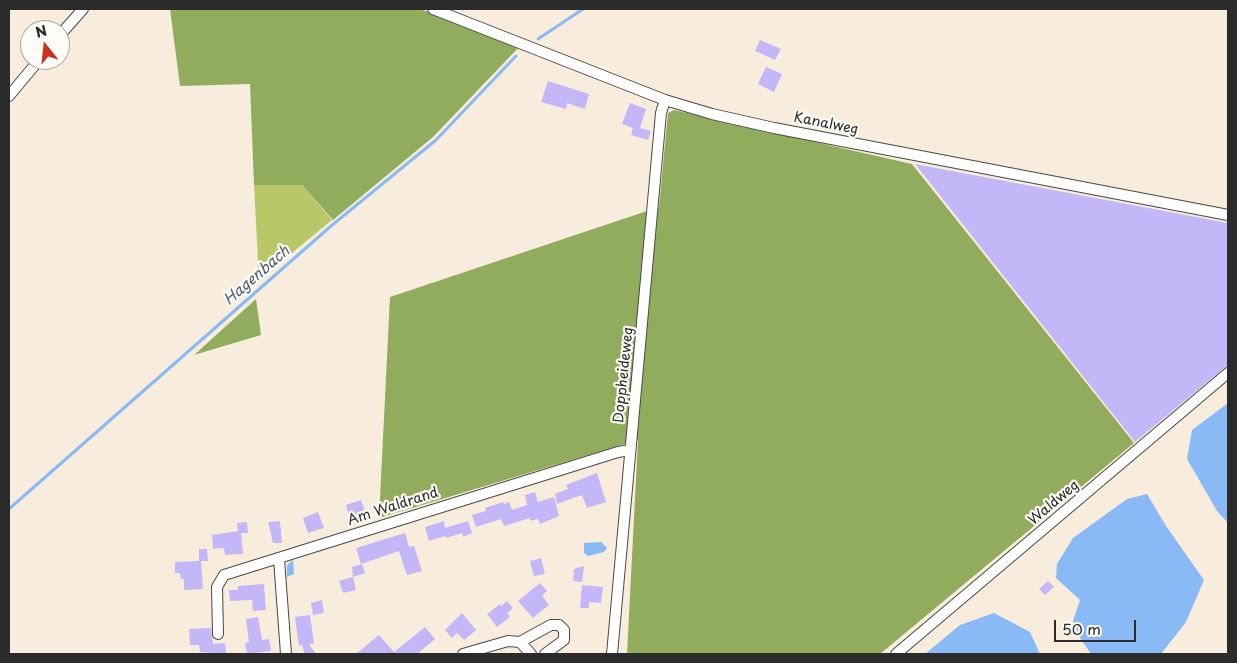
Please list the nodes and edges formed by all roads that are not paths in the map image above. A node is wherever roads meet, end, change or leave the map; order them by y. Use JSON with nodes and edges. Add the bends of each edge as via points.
{"nodes":[{"id":1,"x":83,"y":9,"type":"edge"},
{"id":2,"x":433,"y":9,"type":"edge"},
{"id":3,"x":70,"y":24,"type":"edge"},
{"id":4,"x":31,"y":70,"type":"edge"},
{"id":5,"x":9,"y":96,"type":"edge"},
{"id":6,"x":665,"y":100,"type":"junction"},
{"id":7,"x":1228,"y":215,"type":"edge"},
{"id":8,"x":1228,"y":373,"type":"edge"},
{"id":9,"x":630,"y":450,"type":"junction"},
{"id":10,"x":279,"y":559,"type":"junction"},
{"id":11,"x":218,"y":634,"type":"dead end"},
{"id":12,"x":520,"y":642,"type":"junction"},
{"id":13,"x":286,"y":654,"type":"edge"},
{"id":14,"x":463,"y":654,"type":"edge"},
{"id":15,"x":531,"y":654,"type":"edge"},
{"id":16,"x":545,"y":654,"type":"edge"},
{"id":17,"x":612,"y":654,"type":"edge"},
{"id":18,"x":896,"y":654,"type":"edge"}],
"edges":[{"from":1,"to":3,"type":"street"},
{"from":2,"to":6,"type":"street","name":"Kanalweg"},
{"from":4,"to":5,"type":"street"},
{"from":6,"to":7,"type":"street","name":"Kanalweg","via":[[774,128]]},
{"from":6,"to":9,"type":"street","name":"Doppheideweg","via":[[661,114]]},
{"from":8,"to":18,"type":"street","name":"Waldweg"},
{"from":9,"to":10,"type":"street","name":"Am Waldrand","via":[[608,454]]},
{"from":9,"to":17,"type":"street","name":"Doppheideweg"},
{"from":10,"to":11,"type":"street","name":"Am Waldrand","via":[[224,575],[219,580]]},
{"from":10,"to":13,"type":"street"},
{"from":12,"to":14,"type":"street","via":[[508,640]]},
{"from":12,"to":15,"type":"street"},
{"from":12,"to":16,"type":"street","via":[[551,625],[559,625],[564,630],[564,640]]}]}
